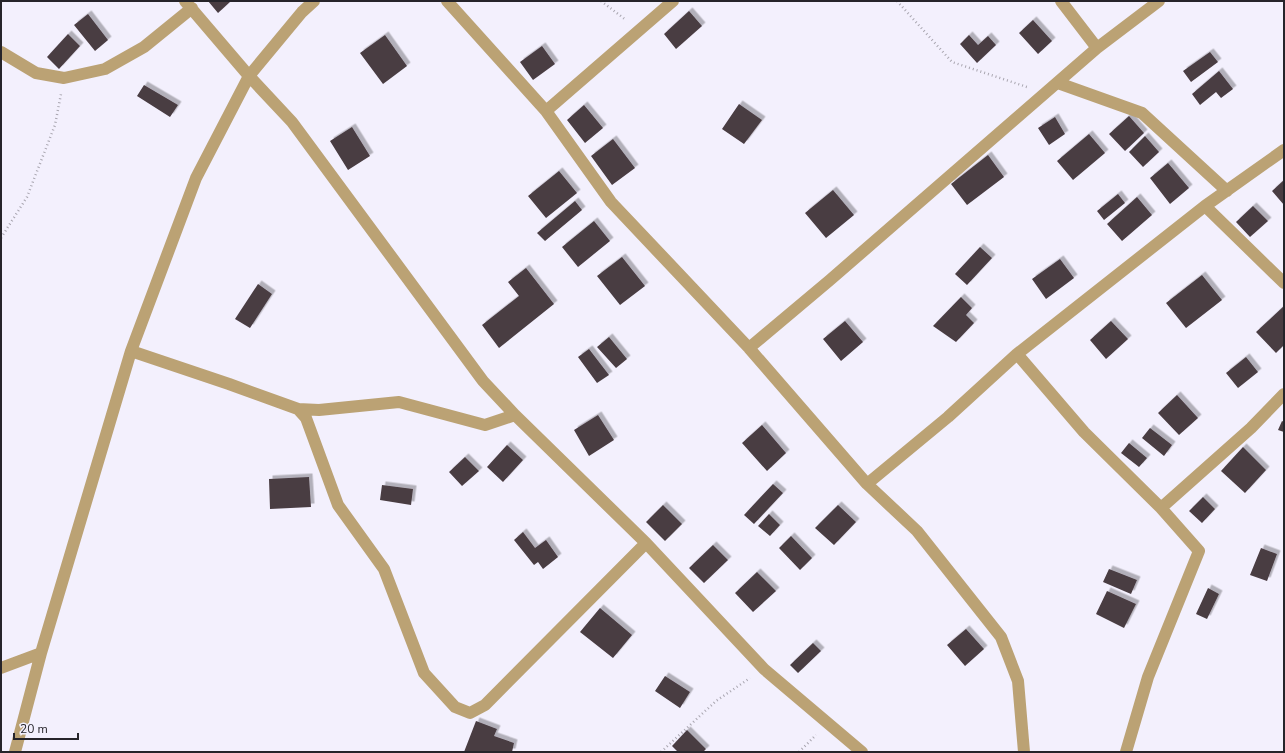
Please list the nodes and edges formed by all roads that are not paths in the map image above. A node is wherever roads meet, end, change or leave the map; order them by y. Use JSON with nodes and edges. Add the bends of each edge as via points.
{"nodes":[{"id":1,"x":314,"y":1,"type":"edge"},
{"id":2,"x":448,"y":1,"type":"edge"},
{"id":3,"x":673,"y":1,"type":"edge"},
{"id":4,"x":1061,"y":1,"type":"edge"},
{"id":5,"x":1159,"y":1,"type":"edge"},
{"id":6,"x":188,"y":5,"type":"edge"},
{"id":7,"x":1098,"y":48,"type":"junction"},
{"id":8,"x":1,"y":52,"type":"edge"},
{"id":9,"x":249,"y":76,"type":"junction"},
{"id":10,"x":1058,"y":83,"type":"junction"},
{"id":11,"x":546,"y":111,"type":"junction"},
{"id":12,"x":1284,"y":150,"type":"edge"},
{"id":13,"x":1228,"y":191,"type":"junction"},
{"id":14,"x":1205,"y":206,"type":"junction"},
{"id":15,"x":1284,"y":284,"type":"edge"},
{"id":16,"x":749,"y":348,"type":"junction"},
{"id":17,"x":131,"y":351,"type":"junction"},
{"id":18,"x":1018,"y":354,"type":"junction"},
{"id":19,"x":1284,"y":394,"type":"edge"},
{"id":20,"x":298,"y":409,"type":"junction"},
{"id":21,"x":515,"y":415,"type":"junction"},
{"id":22,"x":867,"y":484,"type":"junction"},
{"id":23,"x":1161,"y":508,"type":"junction"},
{"id":24,"x":646,"y":543,"type":"junction"},
{"id":25,"x":41,"y":653,"type":"junction"},
{"id":26,"x":1,"y":668,"type":"edge"},
{"id":27,"x":15,"y":752,"type":"edge"},
{"id":28,"x":862,"y":752,"type":"edge"},
{"id":29,"x":1024,"y":752,"type":"edge"},
{"id":30,"x":1126,"y":752,"type":"edge"}],
"edges":[{"from":1,"to":9,"type":"street"},
{"from":2,"to":11,"type":"street"},
{"from":3,"to":11,"type":"street"},
{"from":4,"to":7,"type":"street"},
{"from":5,"to":7,"type":"street"},
{"from":6,"to":8,"type":"street","via":[[144,47],[106,69],[64,78],[36,73]]},
{"from":6,"to":9,"type":"street"},
{"from":7,"to":10,"type":"street"},
{"from":9,"to":17,"type":"street","via":[[196,178]]},
{"from":9,"to":21,"type":"street","via":[[292,122],[483,381]]},
{"from":10,"to":13,"type":"street","via":[[1142,113]]},
{"from":10,"to":16,"type":"street"},
{"from":11,"to":16,"type":"street","via":[[611,202]]},
{"from":12,"to":13,"type":"street"},
{"from":13,"to":14,"type":"street"},
{"from":14,"to":15,"type":"street"},
{"from":14,"to":18,"type":"street"},
{"from":16,"to":22,"type":"street"},
{"from":17,"to":20,"type":"street"},
{"from":17,"to":25,"type":"street"},
{"from":18,"to":22,"type":"street","via":[[948,418]]},
{"from":18,"to":23,"type":"street","via":[[1084,432]]},
{"from":19,"to":23,"type":"street","via":[[1251,428]]},
{"from":20,"to":21,"type":"street","via":[[319,410],[399,402],[485,425]]},
{"from":20,"to":24,"type":"street","via":[[306,418],[338,505],[384,569],[424,673],[455,707],[470,713],[485,705]]},
{"from":21,"to":24,"type":"street"},
{"from":22,"to":29,"type":"street","via":[[917,531],[1001,637],[1018,681]]},
{"from":23,"to":30,"type":"street","via":[[1199,551],[1148,677]]},
{"from":24,"to":28,"type":"street","via":[[764,669]]},
{"from":25,"to":26,"type":"street"},
{"from":25,"to":27,"type":"street"}]}
